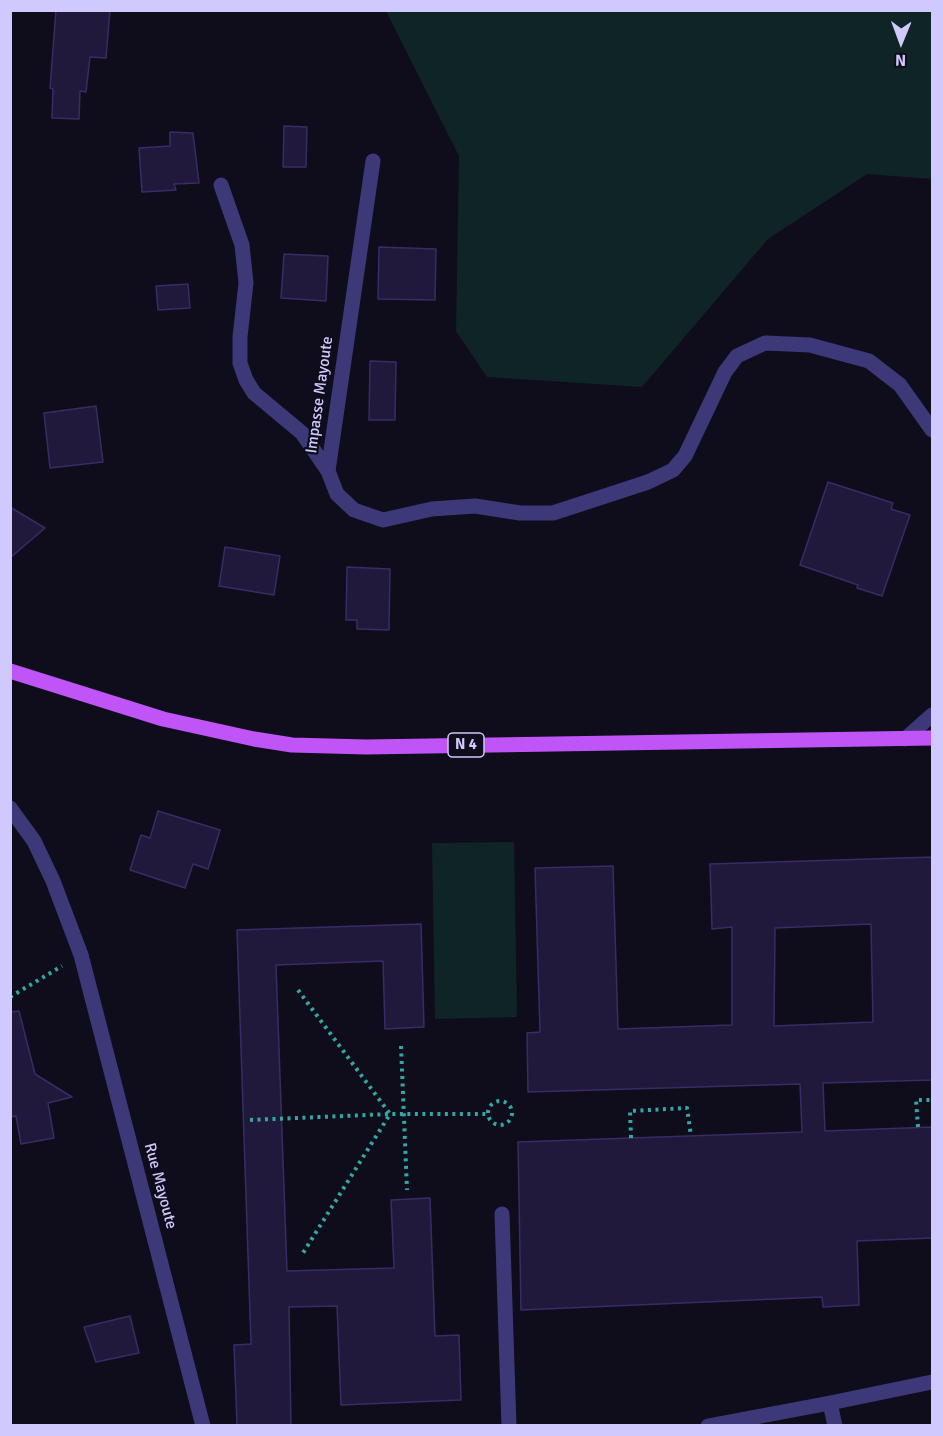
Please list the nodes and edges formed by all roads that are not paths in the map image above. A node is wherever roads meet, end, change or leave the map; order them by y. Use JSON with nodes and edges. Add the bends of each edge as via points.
{"nodes":[{"id":1,"x":373,"y":161,"type":"dead end"},
{"id":2,"x":221,"y":185,"type":"dead end"},
{"id":3,"x":933,"y":430,"type":"edge"},
{"id":4,"x":328,"y":471,"type":"junction"},
{"id":5,"x":10,"y":670,"type":"edge"},
{"id":6,"x":933,"y":715,"type":"edge"},
{"id":7,"x":933,"y":738,"type":"edge"},
{"id":8,"x":905,"y":739,"type":"junction"},
{"id":9,"x":10,"y":808,"type":"edge"},
{"id":10,"x":502,"y":1214,"type":"dead end"},
{"id":11,"x":933,"y":1382,"type":"edge"},
{"id":12,"x":830,"y":1403,"type":"junction"},
{"id":13,"x":203,"y":1425,"type":"edge"},
{"id":14,"x":509,"y":1425,"type":"edge"},
{"id":15,"x":708,"y":1425,"type":"edge"},
{"id":16,"x":835,"y":1425,"type":"edge"}],
"edges":[{"from":1,"to":4,"type":"street","name":"Impasse Mayoute"},
{"from":2,"to":4,"type":"street","via":[[242,245],[246,283],[240,363],[246,380],[254,393],[302,433]]},
{"from":3,"to":4,"type":"street","name":"Impasse Mayoute","via":[[900,386],[869,361],[810,345],[765,343],[737,356],[725,372],[685,456],[674,470],[553,513],[475,506],[432,509],[384,520],[354,510],[337,494]]},
{"from":5,"to":8,"type":"main road","number":"N 4","via":[[163,719],[292,745]]},
{"from":6,"to":8,"type":"street"},
{"from":7,"to":8,"type":"main road","number":"N 4"},
{"from":9,"to":13,"type":"street","name":"Rue Mayoute","via":[[33,841],[53,881],[81,955]]},
{"from":10,"to":14,"type":"street"},
{"from":11,"to":12,"type":"street"},
{"from":12,"to":15,"type":"street"},
{"from":12,"to":16,"type":"street"}]}
